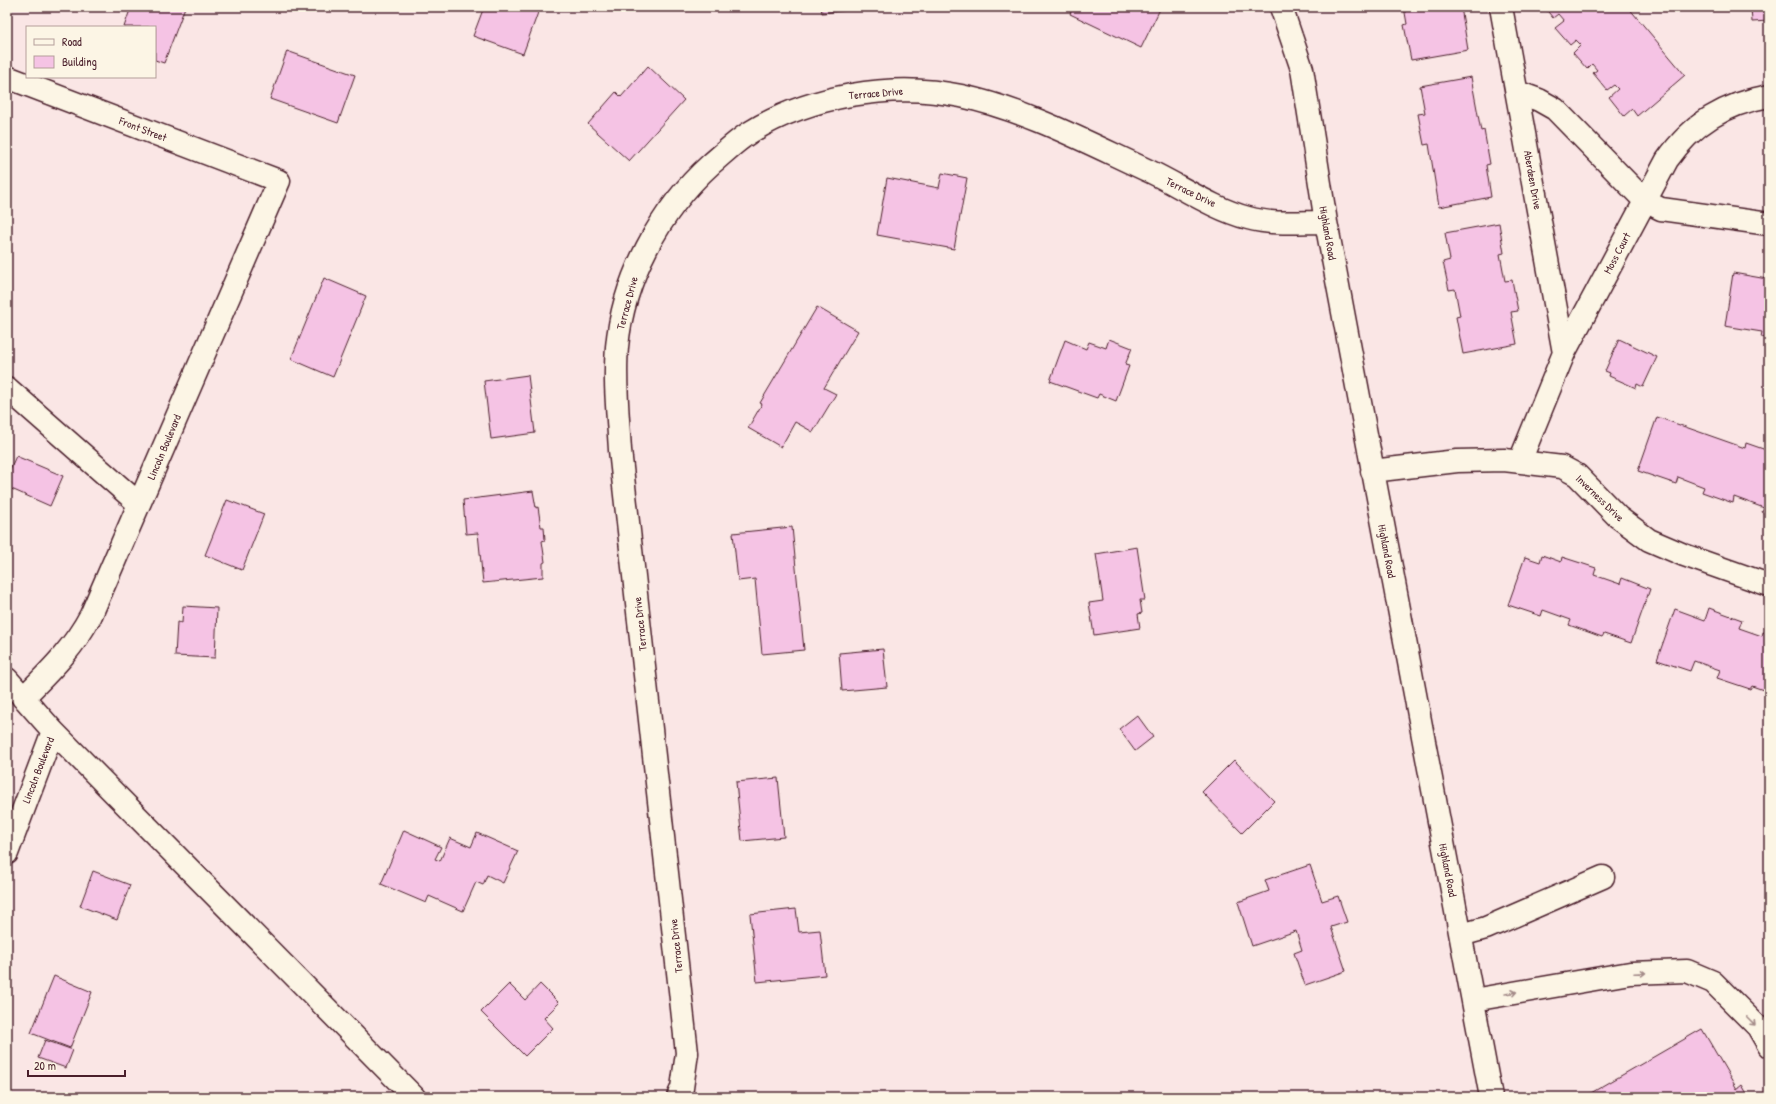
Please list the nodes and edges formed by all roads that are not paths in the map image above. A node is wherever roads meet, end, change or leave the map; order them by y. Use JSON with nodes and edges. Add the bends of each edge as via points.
{"nodes":[{"id":1,"x":1281,"y":7,"type":"edge"},
{"id":2,"x":1501,"y":7,"type":"edge"},
{"id":3,"x":7,"y":76,"type":"edge"},
{"id":4,"x":1517,"y":92,"type":"junction"},
{"id":5,"x":1769,"y":96,"type":"edge"},
{"id":6,"x":279,"y":181,"type":"joint"},
{"id":7,"x":1645,"y":201,"type":"junction"},
{"id":8,"x":1326,"y":222,"type":"junction"},
{"id":9,"x":1769,"y":224,"type":"edge"},
{"id":10,"x":1564,"y":353,"type":"junction"},
{"id":11,"x":7,"y":388,"type":"edge"},
{"id":12,"x":1520,"y":461,"type":"junction"},
{"id":13,"x":1372,"y":471,"type":"junction"},
{"id":14,"x":139,"y":504,"type":"junction"},
{"id":15,"x":1769,"y":585,"type":"edge"},
{"id":16,"x":7,"y":679,"type":"edge"},
{"id":17,"x":23,"y":698,"type":"junction"},
{"id":18,"x":53,"y":731,"type":"junction"},
{"id":19,"x":7,"y":853,"type":"edge"},
{"id":20,"x":1603,"y":877,"type":"dead end"},
{"id":21,"x":1461,"y":935,"type":"junction"},
{"id":22,"x":1473,"y":1000,"type":"junction"},
{"id":23,"x":1769,"y":1046,"type":"edge"},
{"id":24,"x":414,"y":1097,"type":"edge"},
{"id":25,"x":678,"y":1097,"type":"edge"},
{"id":26,"x":1491,"y":1097,"type":"edge"}],
"edges":[{"from":1,"to":8,"type":"street","name":"Highland Road","via":[[1302,69]]},
{"from":2,"to":4,"type":"street","name":"Aberdeen Drive"},
{"from":3,"to":6,"type":"street","name":"Front Street"},
{"from":4,"to":7,"type":"street","via":[[1555,109]]},
{"from":4,"to":10,"type":"street","name":"Aberdeen Drive"},
{"from":5,"to":7,"type":"street","name":"Moss Court","via":[[1736,104],[1720,111],[1690,132],[1668,160]]},
{"from":6,"to":14,"type":"street","name":"Lincoln Boulevard"},
{"from":7,"to":9,"type":"street","via":[[1661,209]]},
{"from":7,"to":10,"type":"street","name":"Moss Court"},
{"from":8,"to":13,"type":"street","name":"Highland Road"},
{"from":8,"to":25,"type":"street","name":"Terrace Drive","via":[[1285,223],[1248,218],[1213,204],[1037,120],[961,96],[923,90],[847,95],[813,104],[780,118],[749,133],[700,174],[680,198],[644,254],[631,282],[617,345],[616,378],[620,450],[688,1053]]},
{"from":10,"to":12,"type":"street","name":"Moss Court"},
{"from":11,"to":14,"type":"street"},
{"from":12,"to":13,"type":"street","name":"Inverness Drive","via":[[1457,461]]},
{"from":12,"to":15,"type":"street","name":"Inverness Drive","via":[[1570,470],[1618,517],[1649,540]]},
{"from":13,"to":21,"type":"street","name":"Highland Road"},
{"from":14,"to":17,"type":"street","name":"Lincoln Boulevard","via":[[80,636]]},
{"from":16,"to":17,"type":"street"},
{"from":17,"to":18,"type":"street"},
{"from":18,"to":19,"type":"street","name":"Lincoln Boulevard"},
{"from":18,"to":24,"type":"street"},
{"from":20,"to":21,"type":"street","via":[[1486,928]]},
{"from":21,"to":22,"type":"street","name":"Highland Road"},
{"from":22,"to":23,"type":"street","one_way":true,"via":[[1630,973],[1687,971],[1713,982],[1758,1027]]},
{"from":22,"to":26,"type":"street","name":"Highland Road"}]}
